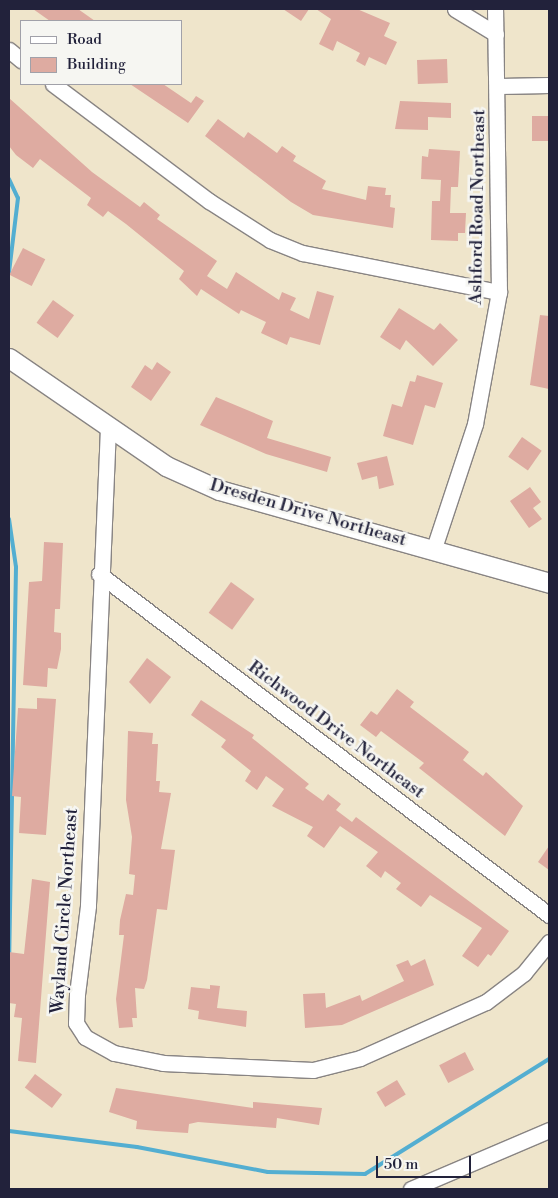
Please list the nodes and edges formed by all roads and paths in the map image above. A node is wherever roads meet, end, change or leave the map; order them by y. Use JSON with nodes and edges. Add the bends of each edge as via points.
{"nodes":[{"id":1,"x":455,"y":9,"type":"edge"},
{"id":2,"x":495,"y":9,"type":"edge"},
{"id":3,"x":496,"y":34,"type":"junction"},
{"id":4,"x":9,"y":50,"type":"edge"},
{"id":5,"x":20,"y":59,"type":"edge"},
{"id":6,"x":54,"y":85,"type":"edge"},
{"id":7,"x":549,"y":85,"type":"edge"},
{"id":8,"x":499,"y":86,"type":"junction"},
{"id":9,"x":499,"y":292,"type":"junction"},
{"id":10,"x":9,"y":358,"type":"edge"},
{"id":11,"x":108,"y":427,"type":"junction"},
{"id":12,"x":434,"y":548,"type":"junction"},
{"id":13,"x":99,"y":574,"type":"junction"},
{"id":14,"x":549,"y":584,"type":"edge"},
{"id":15,"x":549,"y":915,"type":"edge"},
{"id":16,"x":549,"y":942,"type":"edge"},
{"id":17,"x":549,"y":1130,"type":"edge"},
{"id":18,"x":411,"y":1189,"type":"edge"}],
"edges":[{"from":1,"to":3,"type":"street"},
{"from":2,"to":3,"type":"street","name":"Ashford Road Northeast"},
{"from":3,"to":8,"type":"street","name":"Ashford Road Northeast"},
{"from":4,"to":5,"type":"street"},
{"from":6,"to":9,"type":"street","via":[[209,201],[270,240],[303,253]]},
{"from":7,"to":8,"type":"street"},
{"from":8,"to":9,"type":"street","name":"Ashford Road Northeast"},
{"from":9,"to":12,"type":"street","name":"Ashford Road Northeast","via":[[475,424]]},
{"from":10,"to":11,"type":"street","name":"Dresden Drive Northeast"},
{"from":11,"to":12,"type":"street","name":"Dresden Drive Northeast","via":[[166,466],[219,490]]},
{"from":11,"to":13,"type":"street","name":"Wayland Circle Northeast"},
{"from":12,"to":14,"type":"street","name":"Dresden Drive Northeast"},
{"from":13,"to":15,"type":"street","name":"Richwood Drive Northeast"},
{"from":13,"to":16,"type":"street","name":"Wayland Circle Northeast","via":[[88,906],[76,994],[76,1023],[85,1038],[114,1053],[163,1063],[313,1070],[360,1058],[486,1002],[524,973]]},
{"from":17,"to":18,"type":"street"}]}
